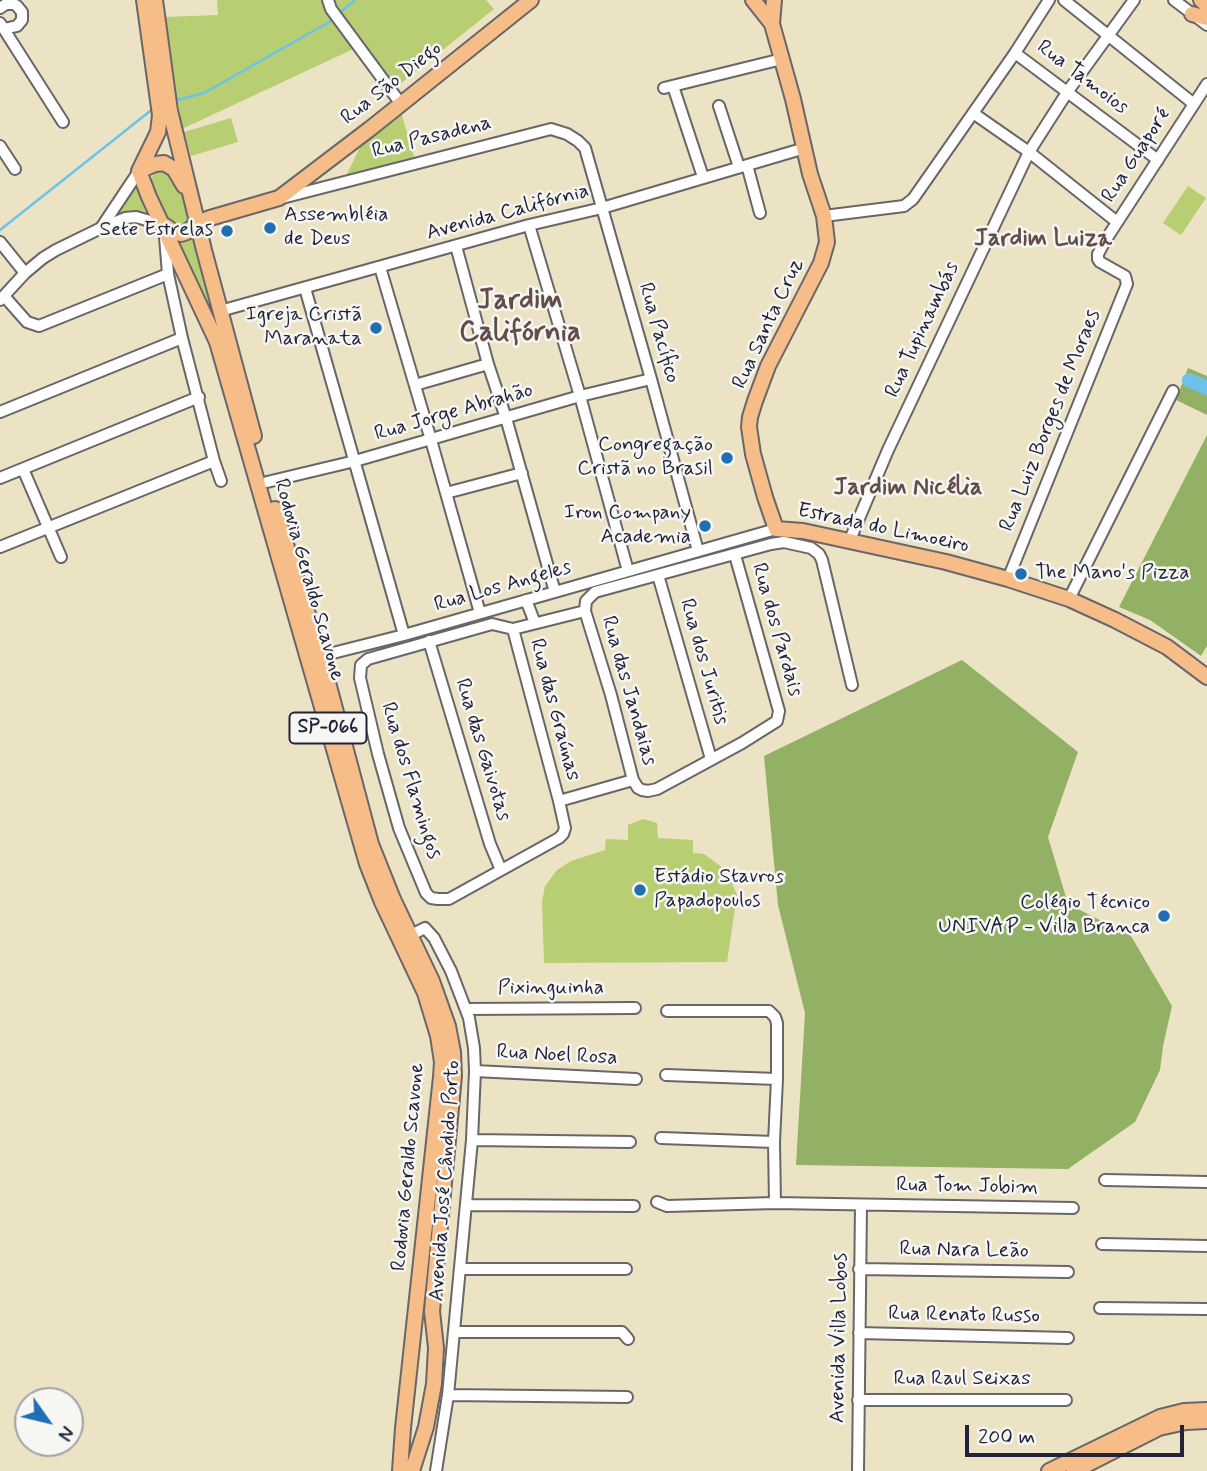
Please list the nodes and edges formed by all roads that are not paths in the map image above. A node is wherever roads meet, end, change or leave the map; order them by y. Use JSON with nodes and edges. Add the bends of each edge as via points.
{"nodes":[{"id":1,"x":144,"y":0,"type":"edge"},
{"id":2,"x":155,"y":0,"type":"edge"},
{"id":3,"x":328,"y":0,"type":"edge"},
{"id":4,"x":530,"y":0,"type":"edge"},
{"id":5,"x":755,"y":0,"type":"edge"},
{"id":6,"x":769,"y":0,"type":"edge"},
{"id":7,"x":774,"y":0,"type":"edge"},
{"id":8,"x":1049,"y":0,"type":"edge"},
{"id":9,"x":1064,"y":0,"type":"edge"},
{"id":10,"x":1134,"y":0,"type":"edge"},
{"id":11,"x":1174,"y":0,"type":"edge"},
{"id":12,"x":1201,"y":0,"type":"edge"},
{"id":13,"x":1207,"y":5,"type":"edge"},
{"id":14,"x":0,"y":8,"type":"edge"},
{"id":15,"x":1200,"y":16,"type":"edge"},
{"id":16,"x":772,"y":23,"type":"junction"},
{"id":17,"x":1207,"y":25,"type":"edge"},
{"id":18,"x":2,"y":26,"type":"edge"},
{"id":19,"x":1108,"y":36,"type":"junction"},
{"id":20,"x":1015,"y":53,"type":"junction"},
{"id":21,"x":782,"y":59,"type":"junction"},
{"id":22,"x":1207,"y":84,"type":"edge"},
{"id":23,"x":1068,"y":91,"type":"junction"},
{"id":24,"x":401,"y":104,"type":"junction"},
{"id":25,"x":1194,"y":104,"type":"junction"},
{"id":26,"x":719,"y":106,"type":"dead end"},
{"id":27,"x":974,"y":113,"type":"junction"},
{"id":28,"x":63,"y":121,"type":"dead end"},
{"id":29,"x":568,"y":134,"type":"joint"},
{"id":30,"x":0,"y":146,"type":"edge"},
{"id":31,"x":804,"y":148,"type":"junction"},
{"id":32,"x":1029,"y":152,"type":"junction"},
{"id":33,"x":1158,"y":160,"type":"junction"},
{"id":34,"x":743,"y":166,"type":"junction"},
{"id":35,"x":15,"y":169,"type":"dead end"},
{"id":36,"x":139,"y":171,"type":"junction"},
{"id":37,"x":704,"y":177,"type":"junction"},
{"id":38,"x":305,"y":186,"type":"junction"},
{"id":39,"x":602,"y":208,"type":"junction"},
{"id":40,"x":760,"y":213,"type":"dead end"},
{"id":41,"x":196,"y":216,"type":"junction"},
{"id":42,"x":824,"y":216,"type":"junction"},
{"id":43,"x":1117,"y":222,"type":"junction"},
{"id":44,"x":164,"y":225,"type":"junction"},
{"id":45,"x":529,"y":225,"type":"junction"},
{"id":46,"x":101,"y":228,"type":"junction"},
{"id":47,"x":0,"y":242,"type":"edge"},
{"id":48,"x":456,"y":246,"type":"junction"},
{"id":49,"x":380,"y":267,"type":"junction"},
{"id":50,"x":25,"y":273,"type":"junction"},
{"id":51,"x":167,"y":274,"type":"junction"},
{"id":52,"x":1125,"y":276,"type":"joint"},
{"id":53,"x":305,"y":288,"type":"junction"},
{"id":54,"x":2,"y":298,"type":"edge"},
{"id":55,"x":220,"y":311,"type":"junction"},
{"id":56,"x":182,"y":338,"type":"junction"},
{"id":57,"x":488,"y":365,"type":"junction"},
{"id":58,"x":651,"y":379,"type":"junction"},
{"id":59,"x":415,"y":385,"type":"junction"},
{"id":60,"x":1173,"y":391,"type":"dead end"},
{"id":61,"x":580,"y":396,"type":"junction"},
{"id":62,"x":199,"y":397,"type":"junction"},
{"id":63,"x":0,"y":412,"type":"edge"},
{"id":64,"x":506,"y":418,"type":"junction"},
{"id":65,"x":431,"y":440,"type":"junction"},
{"id":66,"x":214,"y":461,"type":"junction"},
{"id":67,"x":355,"y":461,"type":"junction"},
{"id":68,"x":23,"y":470,"type":"junction"},
{"id":69,"x":522,"y":473,"type":"junction"},
{"id":70,"x":0,"y":478,"type":"edge"},
{"id":71,"x":221,"y":481,"type":"dead end"},
{"id":72,"x":267,"y":482,"type":"junction"},
{"id":73,"x":446,"y":493,"type":"junction"},
{"id":74,"x":49,"y":527,"type":"junction"},
{"id":75,"x":776,"y":529,"type":"junction"},
{"id":76,"x":849,"y":542,"type":"junction"},
{"id":77,"x":0,"y":547,"type":"edge"},
{"id":78,"x":698,"y":551,"type":"junction"},
{"id":79,"x":735,"y":555,"type":"junction"},
{"id":80,"x":61,"y":557,"type":"dead end"},
{"id":81,"x":628,"y":571,"type":"junction"},
{"id":82,"x":659,"y":575,"type":"junction"},
{"id":83,"x":1009,"y":579,"type":"junction"},
{"id":84,"x":550,"y":594,"type":"junction"},
{"id":85,"x":1069,"y":599,"type":"junction"},
{"id":86,"x":526,"y":600,"type":"junction"},
{"id":87,"x":585,"y":611,"type":"junction"},
{"id":88,"x":480,"y":613,"type":"junction"},
{"id":89,"x":553,"y":618,"type":"junction"},
{"id":90,"x":535,"y":623,"type":"junction"},
{"id":91,"x":513,"y":629,"type":"junction"},
{"id":92,"x":404,"y":635,"type":"junction"},
{"id":93,"x":429,"y":641,"type":"junction"},
{"id":94,"x":321,"y":656,"type":"junction"},
{"id":95,"x":1207,"y":677,"type":"edge"},
{"id":96,"x":852,"y":685,"type":"dead end"},
{"id":97,"x":711,"y":759,"type":"junction"},
{"id":98,"x":633,"y":780,"type":"junction"},
{"id":99,"x":559,"y":801,"type":"junction"},
{"id":100,"x":501,"y":870,"type":"junction"},
{"id":101,"x":411,"y":935,"type":"junction"},
{"id":102,"x":635,"y":1008,"type":"dead end"},
{"id":103,"x":466,"y":1009,"type":"junction"},
{"id":104,"x":667,"y":1011,"type":"dead end"},
{"id":105,"x":475,"y":1071,"type":"junction"},
{"id":106,"x":666,"y":1075,"type":"dead end"},
{"id":107,"x":636,"y":1079,"type":"dead end"},
{"id":108,"x":777,"y":1079,"type":"junction"},
{"id":109,"x":661,"y":1138,"type":"dead end"},
{"id":110,"x":472,"y":1140,"type":"junction"},
{"id":111,"x":630,"y":1142,"type":"dead end"},
{"id":112,"x":774,"y":1142,"type":"junction"},
{"id":113,"x":1105,"y":1180,"type":"dead end"},
{"id":114,"x":1207,"y":1182,"type":"edge"},
{"id":115,"x":657,"y":1202,"type":"dead end"},
{"id":116,"x":775,"y":1203,"type":"junction"},
{"id":117,"x":466,"y":1205,"type":"junction"},
{"id":118,"x":860,"y":1205,"type":"junction"},
{"id":119,"x":634,"y":1206,"type":"dead end"},
{"id":120,"x":1073,"y":1208,"type":"dead end"},
{"id":121,"x":1102,"y":1244,"type":"dead end"},
{"id":122,"x":1207,"y":1246,"type":"edge"},
{"id":123,"x":460,"y":1269,"type":"junction"},
{"id":124,"x":626,"y":1269,"type":"dead end"},
{"id":125,"x":859,"y":1269,"type":"junction"},
{"id":126,"x":1068,"y":1272,"type":"dead end"},
{"id":127,"x":1100,"y":1308,"type":"dead end"},
{"id":128,"x":1207,"y":1309,"type":"edge"},
{"id":129,"x":454,"y":1332,"type":"junction"},
{"id":130,"x":859,"y":1333,"type":"junction"},
{"id":131,"x":1068,"y":1338,"type":"dead end"},
{"id":132,"x":628,"y":1339,"type":"dead end"},
{"id":133,"x":409,"y":1378,"type":"junction"},
{"id":134,"x":434,"y":1384,"type":"junction"},
{"id":135,"x":447,"y":1395,"type":"junction"},
{"id":136,"x":627,"y":1397,"type":"dead end"},
{"id":137,"x":1066,"y":1399,"type":"dead end"},
{"id":138,"x":858,"y":1400,"type":"junction"},
{"id":139,"x":1207,"y":1410,"type":"edge"},
{"id":140,"x":1207,"y":1421,"type":"edge"},
{"id":141,"x":426,"y":1427,"type":"junction"},
{"id":142,"x":403,"y":1428,"type":"junction"},
{"id":143,"x":438,"y":1469,"type":"edge"},
{"id":144,"x":411,"y":1470,"type":"edge"},
{"id":145,"x":858,"y":1471,"type":"edge"},
{"id":146,"x":1049,"y":1471,"type":"edge"},
{"id":147,"x":1074,"y":1471,"type":"edge"}],
"edges":[{"from":1,"to":36,"type":"main road","via":[[160,115],[158,132]]},
{"from":2,"to":41,"type":"main road","name":"Rodovia Geraldo Scavone","number":"SP-066","via":[[170,111]]},
{"from":3,"to":24,"type":"street"},
{"from":4,"to":24,"type":"main road","name":"Rua São Diego"},
{"from":5,"to":6,"type":"main road"},
{"from":5,"to":16,"type":"main road"},
{"from":7,"to":16,"type":"main road"},
{"from":8,"to":20,"type":"street"},
{"from":9,"to":19,"type":"street"},
{"from":10,"to":19,"type":"street","name":"Rua Tupinambás"},
{"from":11,"to":15,"type":"street"},
{"from":12,"to":13,"type":"main road"},
{"from":14,"to":18,"type":"street","via":[[14,4],[22,12],[17,26]]},
{"from":15,"to":17,"type":"street"},
{"from":16,"to":21,"type":"main road"},
{"from":18,"to":28,"type":"street"},
{"from":19,"to":23,"type":"street","name":"Rua Tupinambás"},
{"from":19,"to":25,"type":"street"},
{"from":20,"to":23,"type":"street","name":"Rua Tamoios"},
{"from":20,"to":27,"type":"street"},
{"from":21,"to":31,"type":"main road"},
{"from":21,"to":37,"type":"street","via":[[669,87]]},
{"from":22,"to":25,"type":"street","name":"Rua Guaporé"},
{"from":23,"to":32,"type":"street","name":"Rua Tupinambás"},
{"from":23,"to":33,"type":"street","name":"Rua Tamoios"},
{"from":24,"to":38,"type":"main road","name":"Rua São Diego"},
{"from":25,"to":33,"type":"street","name":"Rua Guaporé"},
{"from":26,"to":34,"type":"street"},
{"from":27,"to":32,"type":"street"},
{"from":27,"to":42,"type":"street","via":[[904,206]]},
{"from":29,"to":38,"type":"street","name":"Rua Pasadena","via":[[551,129]]},
{"from":29,"to":39,"type":"street","name":"Rua Pacífico","via":[[585,148]]},
{"from":30,"to":35,"type":"street"},
{"from":31,"to":34,"type":"street","name":"Avenida Califórnia"},
{"from":31,"to":42,"type":"main road"},
{"from":32,"to":43,"type":"street"},
{"from":32,"to":76,"type":"street","name":"Rua Tupinambás"},
{"from":33,"to":43,"type":"street","name":"Rua Guaporé"},
{"from":34,"to":37,"type":"street","name":"Avenida Califórnia"},
{"from":34,"to":40,"type":"street"},
{"from":36,"to":41,"type":"main road","via":[[164,163],[174,169]]},
{"from":36,"to":44,"type":"main road","name":"Rodovia Geraldo Scavone","number":"SP-066"},
{"from":36,"to":46,"type":"street"},
{"from":37,"to":39,"type":"street","name":"Avenida Califórnia"},
{"from":38,"to":41,"type":"main road","name":"Rua São Diego","via":[[210,218]]},
{"from":39,"to":45,"type":"street","name":"Avenida Califórnia"},
{"from":39,"to":58,"type":"street","name":"Rua Pacífico"},
{"from":41,"to":44,"type":"main road","via":[[181,234]]},
{"from":41,"to":55,"type":"main road","name":"Rodovia Geraldo Scavone","number":"SP-066"},
{"from":42,"to":75,"type":"main road","name":"Rua Santa Cruz","via":[[825,251],[768,366],[750,418],[753,454]]},
{"from":43,"to":52,"type":"street","name":"Rua Guaporé","via":[[1098,259]]},
{"from":44,"to":46,"type":"street","via":[[136,217]]},
{"from":44,"to":51,"type":"street"},
{"from":44,"to":133,"type":"main road","name":"Rodovia Geraldo Scavone","number":"SP-066","via":[[217,342],[367,864],[425,993],[438,1035],[441,1077]]},
{"from":45,"to":48,"type":"street","name":"Avenida Califórnia"},
{"from":45,"to":61,"type":"street"},
{"from":46,"to":50,"type":"street","via":[[55,250]]},
{"from":47,"to":50,"type":"street"},
{"from":48,"to":49,"type":"street","name":"Avenida Califórnia"},
{"from":48,"to":57,"type":"street"},
{"from":49,"to":53,"type":"street","name":"Avenida Califórnia"},
{"from":49,"to":59,"type":"street"},
{"from":50,"to":54,"type":"street"},
{"from":51,"to":54,"type":"street","via":[[39,326],[27,322]]},
{"from":51,"to":56,"type":"street"},
{"from":52,"to":83,"type":"street","name":"Rua Luiz Borges de Moraes","via":[[1125,288]]},
{"from":53,"to":55,"type":"street","name":"Avenida Califórnia"},
{"from":53,"to":67,"type":"street"},
{"from":55,"to":72,"type":"main road","name":"Rodovia Geraldo Scavone","number":"SP-066"},
{"from":56,"to":62,"type":"street"},
{"from":56,"to":63,"type":"street"},
{"from":57,"to":59,"type":"street"},
{"from":57,"to":64,"type":"street"},
{"from":58,"to":61,"type":"street","name":"Rua Jorge Abrahão"},
{"from":58,"to":78,"type":"street","name":"Rua Pacífico"},
{"from":59,"to":65,"type":"street"},
{"from":60,"to":85,"type":"street"},
{"from":61,"to":64,"type":"street","name":"Rua Jorge Abrahão"},
{"from":61,"to":81,"type":"street"},
{"from":62,"to":66,"type":"street"},
{"from":62,"to":68,"type":"street"},
{"from":64,"to":65,"type":"street","name":"Rua Jorge Abrahão"},
{"from":64,"to":69,"type":"street"},
{"from":65,"to":67,"type":"street","name":"Rua Jorge Abrahão"},
{"from":65,"to":73,"type":"street"},
{"from":66,"to":71,"type":"street"},
{"from":66,"to":74,"type":"street"},
{"from":67,"to":72,"type":"street","name":"Rua Jorge Abrahão"},
{"from":67,"to":92,"type":"street"},
{"from":68,"to":70,"type":"street"},
{"from":68,"to":74,"type":"street"},
{"from":69,"to":73,"type":"street"},
{"from":69,"to":84,"type":"street"},
{"from":72,"to":94,"type":"main road","name":"Rodovia Geraldo Scavone","number":"SP-066"},
{"from":73,"to":88,"type":"street"},
{"from":74,"to":77,"type":"street"},
{"from":74,"to":80,"type":"street"},
{"from":75,"to":76,"type":"main road","name":"Estrada do Limoeiro"},
{"from":75,"to":78,"type":"street","name":"Rua Los Angeles"},
{"from":76,"to":83,"type":"main road","name":"Estrada do Limoeiro"},
{"from":78,"to":81,"type":"street","name":"Rua Los Angeles"},
{"from":79,"to":82,"type":"street"},
{"from":79,"to":96,"type":"street","via":[[784,542],[819,554]]},
{"from":79,"to":97,"type":"street","name":"Rua dos Pardais","via":[[779,711],[773,725]]},
{"from":81,"to":84,"type":"street","name":"Rua Los Angeles"},
{"from":82,"to":87,"type":"street","via":[[595,592],[586,601]]},
{"from":82,"to":97,"type":"street","name":"Rua dos Juritis"},
{"from":83,"to":85,"type":"main road","name":"Estrada do Limoeiro"},
{"from":84,"to":86,"type":"street","name":"Rua Los Angeles"},
{"from":84,"to":89,"type":"street"},
{"from":85,"to":95,"type":"main road","name":"Estrada do Limoeiro","via":[[1157,642]]},
{"from":86,"to":88,"type":"street","name":"Rua Los Angeles"},
{"from":86,"to":90,"type":"street"},
{"from":87,"to":89,"type":"street"},
{"from":87,"to":98,"type":"street","name":"Rua das Jandaias"},
{"from":88,"to":92,"type":"street","name":"Rua Los Angeles"},
{"from":89,"to":90,"type":"street"},
{"from":90,"to":91,"type":"street"},
{"from":91,"to":93,"type":"street","via":[[492,624]]},
{"from":91,"to":99,"type":"street","name":"Rua das Graúnas"},
{"from":92,"to":94,"type":"street","name":"Rua Los Angeles"},
{"from":93,"to":100,"type":"street","name":"Rua das Gaivotas"},
{"from":93,"to":100,"type":"street","name":"Rua dos Flamingos","via":[[361,665],[377,754],[399,828],[431,898],[449,899]]},
{"from":94,"to":101,"type":"main road","name":"Rodovia Geraldo Scavone","number":"SP-066","via":[[371,844]]},
{"from":97,"to":98,"type":"street","via":[[657,789],[638,788]]},
{"from":98,"to":99,"type":"street"},
{"from":99,"to":100,"type":"street","name":"Rua das Graúnas","via":[[565,826],[562,836]]},
{"from":101,"to":103,"type":"street","name":"Avenida José Cândido Porto","via":[[425,928],[430,933],[452,971]]},
{"from":101,"to":134,"type":"main road","name":"Rodovia Geraldo Scavone","number":"SP-066","via":[[436,993],[453,1052],[432,1311]]},
{"from":102,"to":103,"type":"street","name":"Pixinguinha"},
{"from":103,"to":105,"type":"street","name":"Avenida José Cândido Porto"},
{"from":104,"to":108,"type":"street","via":[[773,1013]]},
{"from":105,"to":107,"type":"street","name":"Rua Noel Rosa"},
{"from":105,"to":110,"type":"street","name":"Avenida José Cândido Porto"},
{"from":106,"to":108,"type":"street"},
{"from":108,"to":112,"type":"street"},
{"from":109,"to":112,"type":"street"},
{"from":110,"to":111,"type":"street"},
{"from":110,"to":117,"type":"street","name":"Avenida José Cândido Porto"},
{"from":112,"to":116,"type":"street"},
{"from":113,"to":114,"type":"street"},
{"from":115,"to":116,"type":"street","name":"Rua Tom Jobim","via":[[667,1206]]},
{"from":116,"to":118,"type":"street","name":"Rua Tom Jobim"},
{"from":117,"to":119,"type":"street"},
{"from":117,"to":123,"type":"street","name":"Avenida José Cândido Porto"},
{"from":118,"to":120,"type":"street","name":"Rua Tom Jobim"},
{"from":118,"to":125,"type":"street","name":"Avenida Villa Lobos"},
{"from":121,"to":122,"type":"street"},
{"from":123,"to":124,"type":"street"},
{"from":123,"to":129,"type":"street","name":"Avenida José Cândido Porto"},
{"from":125,"to":126,"type":"street","name":"Rua Nara Leão"},
{"from":125,"to":130,"type":"street","name":"Avenida Villa Lobos"},
{"from":127,"to":128,"type":"street"},
{"from":129,"to":132,"type":"street","via":[[622,1332]]},
{"from":129,"to":135,"type":"street","name":"Avenida José Cândido Porto"},
{"from":130,"to":131,"type":"street","name":"Rua Renato Russo"},
{"from":130,"to":138,"type":"street","name":"Avenida Villa Lobos"},
{"from":133,"to":134,"type":"main road","via":[[422,1374]]},
{"from":133,"to":142,"type":"main road","name":"Rodovia Geraldo Scavone","number":"SP-066"},
{"from":134,"to":141,"type":"main road","name":"Rodovia Geraldo Scavone","number":"SP-066"},
{"from":135,"to":136,"type":"street"},
{"from":135,"to":143,"type":"street","name":"Avenida José Cândido Porto"},
{"from":137,"to":138,"type":"street","name":"Rua Raul Seixas"},
{"from":138,"to":145,"type":"street","name":"Avenida Villa Lobos"},
{"from":139,"to":146,"type":"main road","via":[[1160,1417]]},
{"from":140,"to":147,"type":"main road","via":[[1159,1428]]},
{"from":141,"to":142,"type":"main road","via":[[415,1431]]},
{"from":141,"to":144,"type":"main road","name":"Rodovia Geraldo Scavone","number":"SP-066"},
{"from":142,"to":144,"type":"main road","name":"Rodovia Geraldo Scavone","number":"SP-066"}]}
